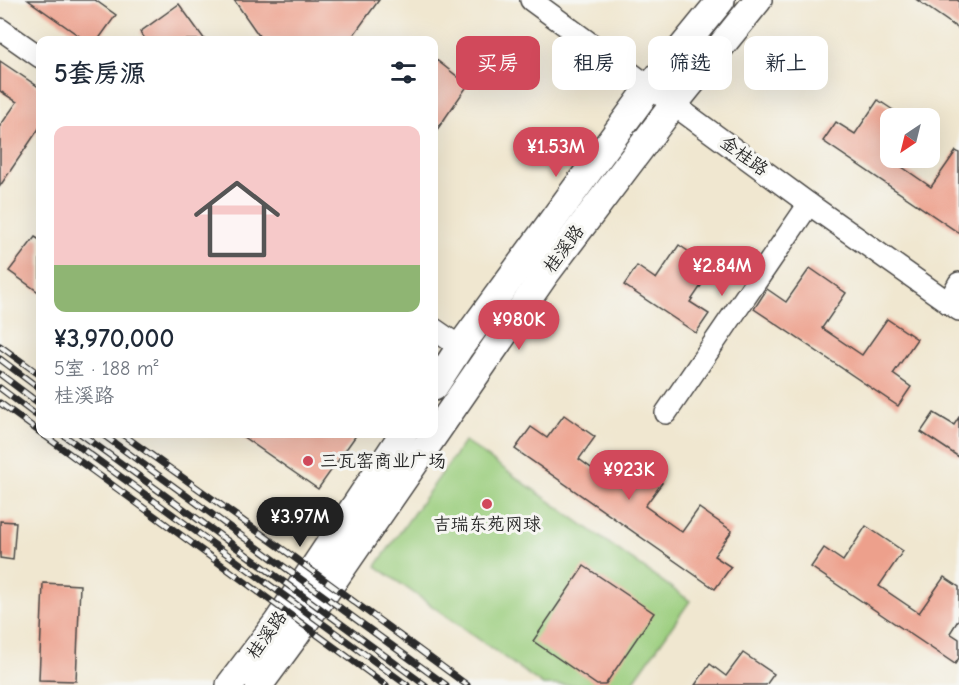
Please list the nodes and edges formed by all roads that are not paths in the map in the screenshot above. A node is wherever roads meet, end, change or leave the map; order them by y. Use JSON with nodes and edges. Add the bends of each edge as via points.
{"nodes":[{"id":1,"x":531,"y":0,"type":"edge"},
{"id":2,"x":721,"y":0,"type":"edge"},
{"id":3,"x":758,"y":0,"type":"edge"},
{"id":4,"x":0,"y":29,"type":"edge"},
{"id":5,"x":692,"y":36,"type":"edge"},
{"id":6,"x":36,"y":54,"type":"edge"},
{"id":7,"x":648,"y":86,"type":"edge"},
{"id":8,"x":648,"y":90,"type":"edge"},
{"id":9,"x":654,"y":90,"type":"edge"},
{"id":10,"x":674,"y":104,"type":"junction"},
{"id":11,"x":809,"y":204,"type":"junction"},
{"id":12,"x":959,"y":283,"type":"edge"},
{"id":13,"x":953,"y":306,"type":"edge"},
{"id":14,"x":438,"y":332,"type":"edge"},
{"id":15,"x":460,"y":347,"type":"junction"},
{"id":16,"x":438,"y":381,"type":"edge"},
{"id":17,"x":666,"y":413,"type":"dead end"},
{"id":18,"x":438,"y":429,"type":"edge"},
{"id":19,"x":400,"y":438,"type":"edge"},
{"id":20,"x":432,"y":438,"type":"edge"},
{"id":21,"x":230,"y":685,"type":"edge"},
{"id":22,"x":259,"y":685,"type":"edge"}],
"edges":[{"from":1,"to":7,"type":"street","name":"金桂路"},
{"from":2,"to":5,"type":"main road","name":"桂溪路"},
{"from":3,"to":10,"type":"main road","name":"桂溪路"},
{"from":4,"to":6,"type":"street"},
{"from":8,"to":15,"type":"main road","name":"桂溪路"},
{"from":9,"to":10,"type":"street","name":"金桂路"},
{"from":10,"to":11,"type":"street","name":"金桂路"},
{"from":10,"to":18,"type":"main road","name":"桂溪路","via":[[544,276]]},
{"from":11,"to":13,"type":"street","name":"金桂路"},
{"from":11,"to":17,"type":"street"},
{"from":12,"to":13,"type":"street"},
{"from":14,"to":15,"type":"street"},
{"from":15,"to":16,"type":"main road","name":"桂溪路"},
{"from":19,"to":21,"type":"main road","name":"桂溪路","via":[[277,623]]},
{"from":20,"to":22,"type":"main road","name":"桂溪路"}]}
